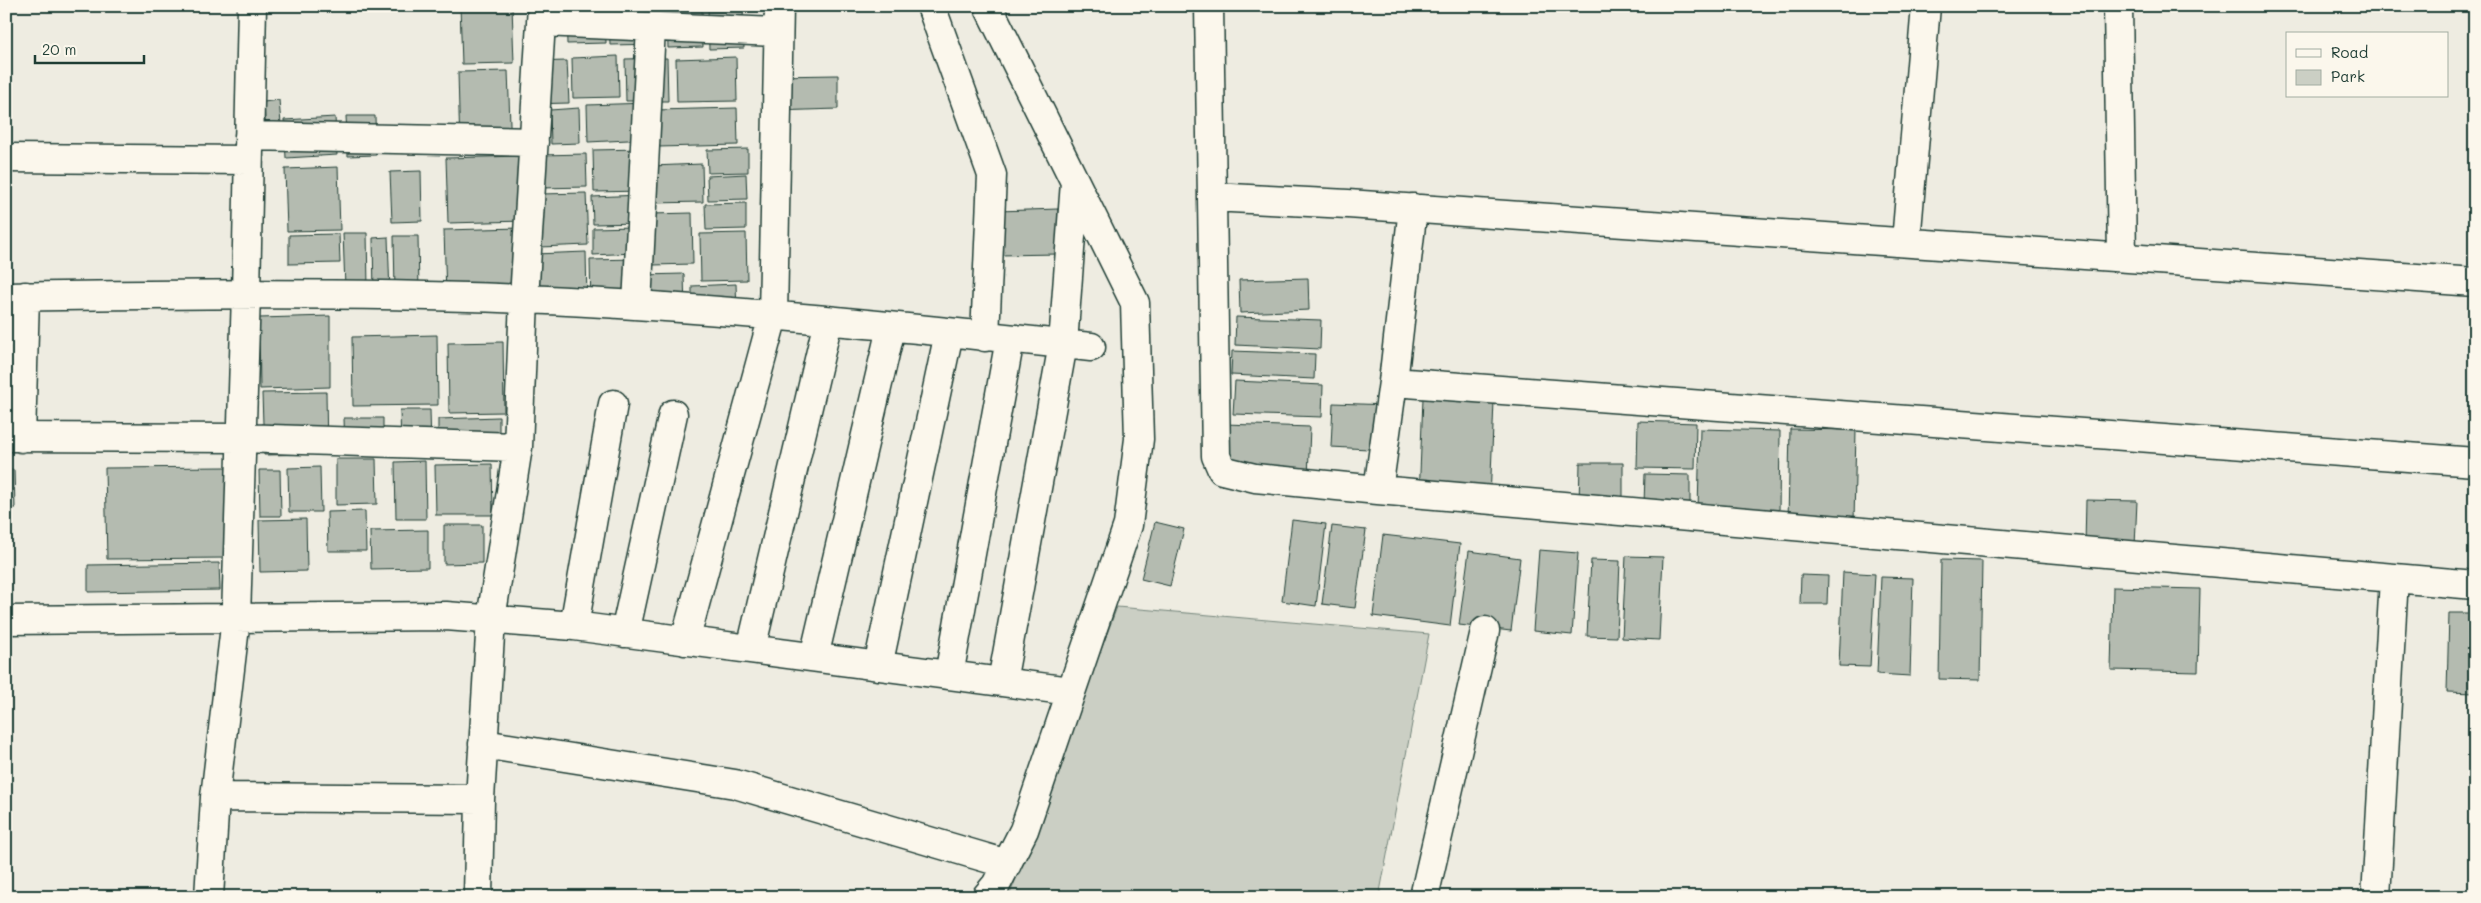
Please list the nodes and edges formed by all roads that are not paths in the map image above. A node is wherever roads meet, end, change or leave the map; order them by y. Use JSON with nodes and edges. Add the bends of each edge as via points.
{"nodes":[{"id":1,"x":252,"y":6,"type":"edge"},
{"id":2,"x":931,"y":6,"type":"edge"},
{"id":3,"x":988,"y":6,"type":"edge"},
{"id":4,"x":1209,"y":6,"type":"edge"},
{"id":5,"x":1926,"y":6,"type":"edge"},
{"id":6,"x":2118,"y":6,"type":"edge"},
{"id":7,"x":542,"y":14,"type":"edge"},
{"id":8,"x":779,"y":19,"type":"edge"},
{"id":9,"x":651,"y":27,"type":"junction"},
{"id":10,"x":534,"y":142,"type":"junction"},
{"id":11,"x":248,"y":148,"type":"junction"},
{"id":12,"x":6,"y":158,"type":"edge"},
{"id":13,"x":1075,"y":181,"type":"junction"},
{"id":14,"x":1212,"y":198,"type":"junction"},
{"id":15,"x":1413,"y":208,"type":"junction"},
{"id":16,"x":1906,"y":242,"type":"junction"},
{"id":17,"x":2122,"y":257,"type":"junction"},
{"id":18,"x":2475,"y":282,"type":"edge"},
{"id":19,"x":246,"y":293,"type":"junction"},
{"id":20,"x":16,"y":297,"type":"edge"},
{"id":21,"x":524,"y":299,"type":"junction"},
{"id":22,"x":637,"y":305,"type":"junction"},
{"id":23,"x":774,"y":316,"type":"junction"},
{"id":24,"x":828,"y":321,"type":"junction"},
{"id":25,"x":891,"y":328,"type":"junction"},
{"id":26,"x":949,"y":333,"type":"junction"},
{"id":27,"x":997,"y":338,"type":"junction"},
{"id":28,"x":1063,"y":344,"type":"junction"},
{"id":29,"x":1091,"y":348,"type":"dead end"},
{"id":30,"x":1393,"y":382,"type":"junction"},
{"id":31,"x":613,"y":404,"type":"dead end"},
{"id":32,"x":673,"y":414,"type":"dead end"},
{"id":33,"x":14,"y":438,"type":"edge"},
{"id":34,"x":241,"y":438,"type":"junction"},
{"id":35,"x":518,"y":446,"type":"junction"},
{"id":36,"x":2475,"y":462,"type":"edge"},
{"id":37,"x":1378,"y":490,"type":"junction"},
{"id":38,"x":2394,"y":578,"type":"junction"},
{"id":39,"x":2475,"y":585,"type":"edge"},
{"id":40,"x":236,"y":618,"type":"junction"},
{"id":41,"x":491,"y":619,"type":"junction"},
{"id":42,"x":6,"y":620,"type":"edge"},
{"id":43,"x":574,"y":626,"type":"junction"},
{"id":44,"x":1485,"y":631,"type":"dead end"},
{"id":45,"x":625,"y":633,"type":"junction"},
{"id":46,"x":686,"y":641,"type":"junction"},
{"id":47,"x":751,"y":649,"type":"junction"},
{"id":48,"x":814,"y":657,"type":"junction"},
{"id":49,"x":878,"y":666,"type":"junction"},
{"id":50,"x":949,"y":675,"type":"junction"},
{"id":51,"x":1002,"y":682,"type":"junction"},
{"id":52,"x":1071,"y":691,"type":"junction"},
{"id":53,"x":483,"y":744,"type":"junction"},
{"id":54,"x":215,"y":797,"type":"junction"},
{"id":55,"x":480,"y":799,"type":"junction"},
{"id":56,"x":1007,"y":864,"type":"junction"},
{"id":57,"x":210,"y":897,"type":"edge"},
{"id":58,"x":478,"y":897,"type":"edge"},
{"id":59,"x":986,"y":897,"type":"edge"},
{"id":60,"x":1424,"y":897,"type":"edge"},
{"id":61,"x":2376,"y":897,"type":"edge"}],
"edges":[{"from":1,"to":11,"type":"street"},
{"from":2,"to":27,"type":"street","via":[[992,175]]},
{"from":3,"to":13,"type":"street"},
{"from":4,"to":14,"type":"street"},
{"from":5,"to":16,"type":"street"},
{"from":6,"to":17,"type":"street"},
{"from":7,"to":9,"type":"street"},
{"from":7,"to":10,"type":"street"},
{"from":8,"to":9,"type":"street"},
{"from":8,"to":23,"type":"street"},
{"from":9,"to":22,"type":"street"},
{"from":10,"to":11,"type":"street"},
{"from":10,"to":21,"type":"street"},
{"from":11,"to":12,"type":"street"},
{"from":11,"to":19,"type":"street"},
{"from":13,"to":28,"type":"street"},
{"from":13,"to":52,"type":"street","via":[[1135,302],[1139,439],[1128,526]]},
{"from":14,"to":15,"type":"street"},
{"from":14,"to":37,"type":"street","via":[[1216,456],[1222,470],[1255,478]]},
{"from":15,"to":16,"type":"street"},
{"from":15,"to":30,"type":"street"},
{"from":16,"to":17,"type":"street"},
{"from":17,"to":18,"type":"street"},
{"from":19,"to":20,"type":"street"},
{"from":19,"to":21,"type":"street"},
{"from":19,"to":34,"type":"street"},
{"from":20,"to":33,"type":"street"},
{"from":21,"to":22,"type":"street"},
{"from":21,"to":35,"type":"street"},
{"from":22,"to":23,"type":"street"},
{"from":23,"to":24,"type":"street"},
{"from":23,"to":46,"type":"street"},
{"from":24,"to":25,"type":"street"},
{"from":24,"to":47,"type":"street"},
{"from":25,"to":26,"type":"street"},
{"from":25,"to":48,"type":"street"},
{"from":26,"to":27,"type":"street"},
{"from":26,"to":49,"type":"street"},
{"from":27,"to":28,"type":"street"},
{"from":27,"to":50,"type":"street"},
{"from":28,"to":29,"type":"street"},
{"from":28,"to":51,"type":"street"},
{"from":30,"to":36,"type":"street"},
{"from":30,"to":37,"type":"street"},
{"from":31,"to":43,"type":"street"},
{"from":32,"to":45,"type":"street"},
{"from":33,"to":34,"type":"street"},
{"from":34,"to":35,"type":"street"},
{"from":34,"to":40,"type":"street"},
{"from":35,"to":41,"type":"street"},
{"from":37,"to":38,"type":"street"},
{"from":38,"to":39,"type":"street"},
{"from":38,"to":61,"type":"street"},
{"from":40,"to":41,"type":"street","via":[[446,616]]},
{"from":40,"to":42,"type":"street"},
{"from":40,"to":54,"type":"street"},
{"from":41,"to":43,"type":"street"},
{"from":41,"to":53,"type":"street"},
{"from":43,"to":45,"type":"street"},
{"from":44,"to":60,"type":"street"},
{"from":45,"to":46,"type":"street"},
{"from":46,"to":47,"type":"street"},
{"from":47,"to":48,"type":"street"},
{"from":48,"to":49,"type":"street"},
{"from":49,"to":50,"type":"street"},
{"from":50,"to":51,"type":"street"},
{"from":51,"to":52,"type":"street"},
{"from":52,"to":56,"type":"street","via":[[1024,830]]},
{"from":53,"to":55,"type":"street"},
{"from":53,"to":56,"type":"street","via":[[735,784]]},
{"from":54,"to":55,"type":"street"},
{"from":54,"to":57,"type":"street"},
{"from":55,"to":58,"type":"street"},
{"from":56,"to":59,"type":"street"}]}
